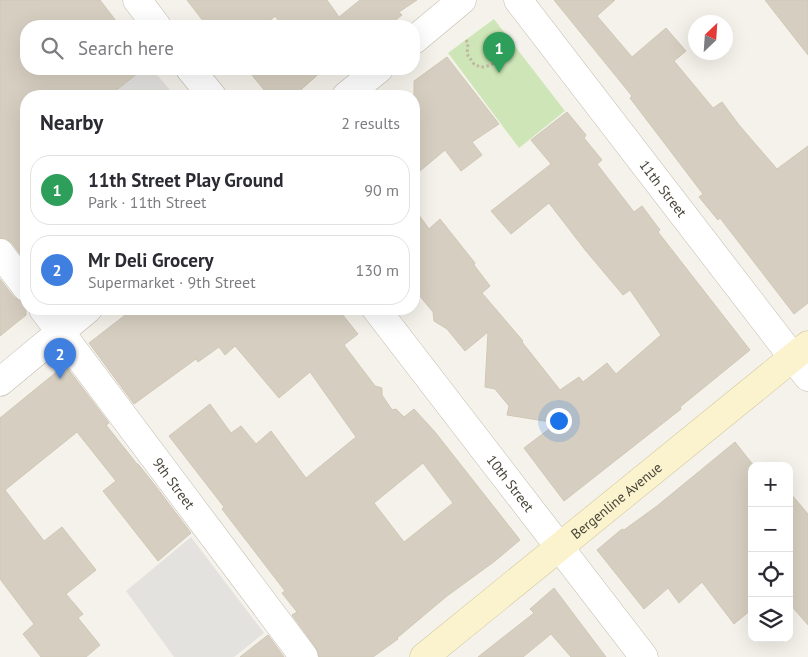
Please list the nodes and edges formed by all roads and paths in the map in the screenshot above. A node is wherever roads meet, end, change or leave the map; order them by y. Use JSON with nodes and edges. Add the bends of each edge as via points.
{"nodes":[{"id":1,"x":137,"y":0,"type":"edge"},
{"id":2,"x":462,"y":0,"type":"edge"},
{"id":3,"x":518,"y":0,"type":"edge"},
{"id":4,"x":153,"y":20,"type":"edge"},
{"id":5,"x":420,"y":35,"type":"edge"},
{"id":6,"x":466,"y":40,"type":"dead end"},
{"id":7,"x":490,"y":54,"type":"dead end"},
{"id":8,"x":195,"y":75,"type":"edge"},
{"id":9,"x":372,"y":75,"type":"edge"},
{"id":10,"x":207,"y":90,"type":"edge"},
{"id":11,"x":353,"y":90,"type":"edge"},
{"id":12,"x":0,"y":253,"type":"edge"},
{"id":13,"x":20,"y":280,"type":"edge"},
{"id":14,"x":47,"y":315,"type":"edge"},
{"id":15,"x":80,"y":315,"type":"edge"},
{"id":16,"x":381,"y":315,"type":"edge"},
{"id":17,"x":60,"y":331,"type":"junction"},
{"id":18,"x":803,"y":360,"type":"edge"},
{"id":19,"x":0,"y":382,"type":"edge"},
{"id":20,"x":558,"y":547,"type":"junction"},
{"id":21,"x":304,"y":657,"type":"edge"},
{"id":22,"x":424,"y":657,"type":"edge"},
{"id":23,"x":644,"y":657,"type":"edge"}],
"edges":[{"from":1,"to":4,"type":"street"},
{"from":2,"to":5,"type":"street"},
{"from":3,"to":18,"type":"street","name":"11th Street"},
{"from":6,"to":7,"type":"path","via":[[467,54],[474,64],[486,67],[500,56]]},
{"from":8,"to":10,"type":"street"},
{"from":9,"to":11,"type":"street"},
{"from":12,"to":13,"type":"street"},
{"from":14,"to":17,"type":"street","name":"9th Street"},
{"from":15,"to":17,"type":"street"},
{"from":16,"to":20,"type":"street","name":"10th Street"},
{"from":17,"to":19,"type":"street"},
{"from":17,"to":21,"type":"street","name":"9th Street"},
{"from":18,"to":20,"type":"street","name":"Bergenline Avenue"},
{"from":20,"to":22,"type":"street","name":"Bergenline Avenue"},
{"from":20,"to":23,"type":"street","name":"10th Street"}]}
